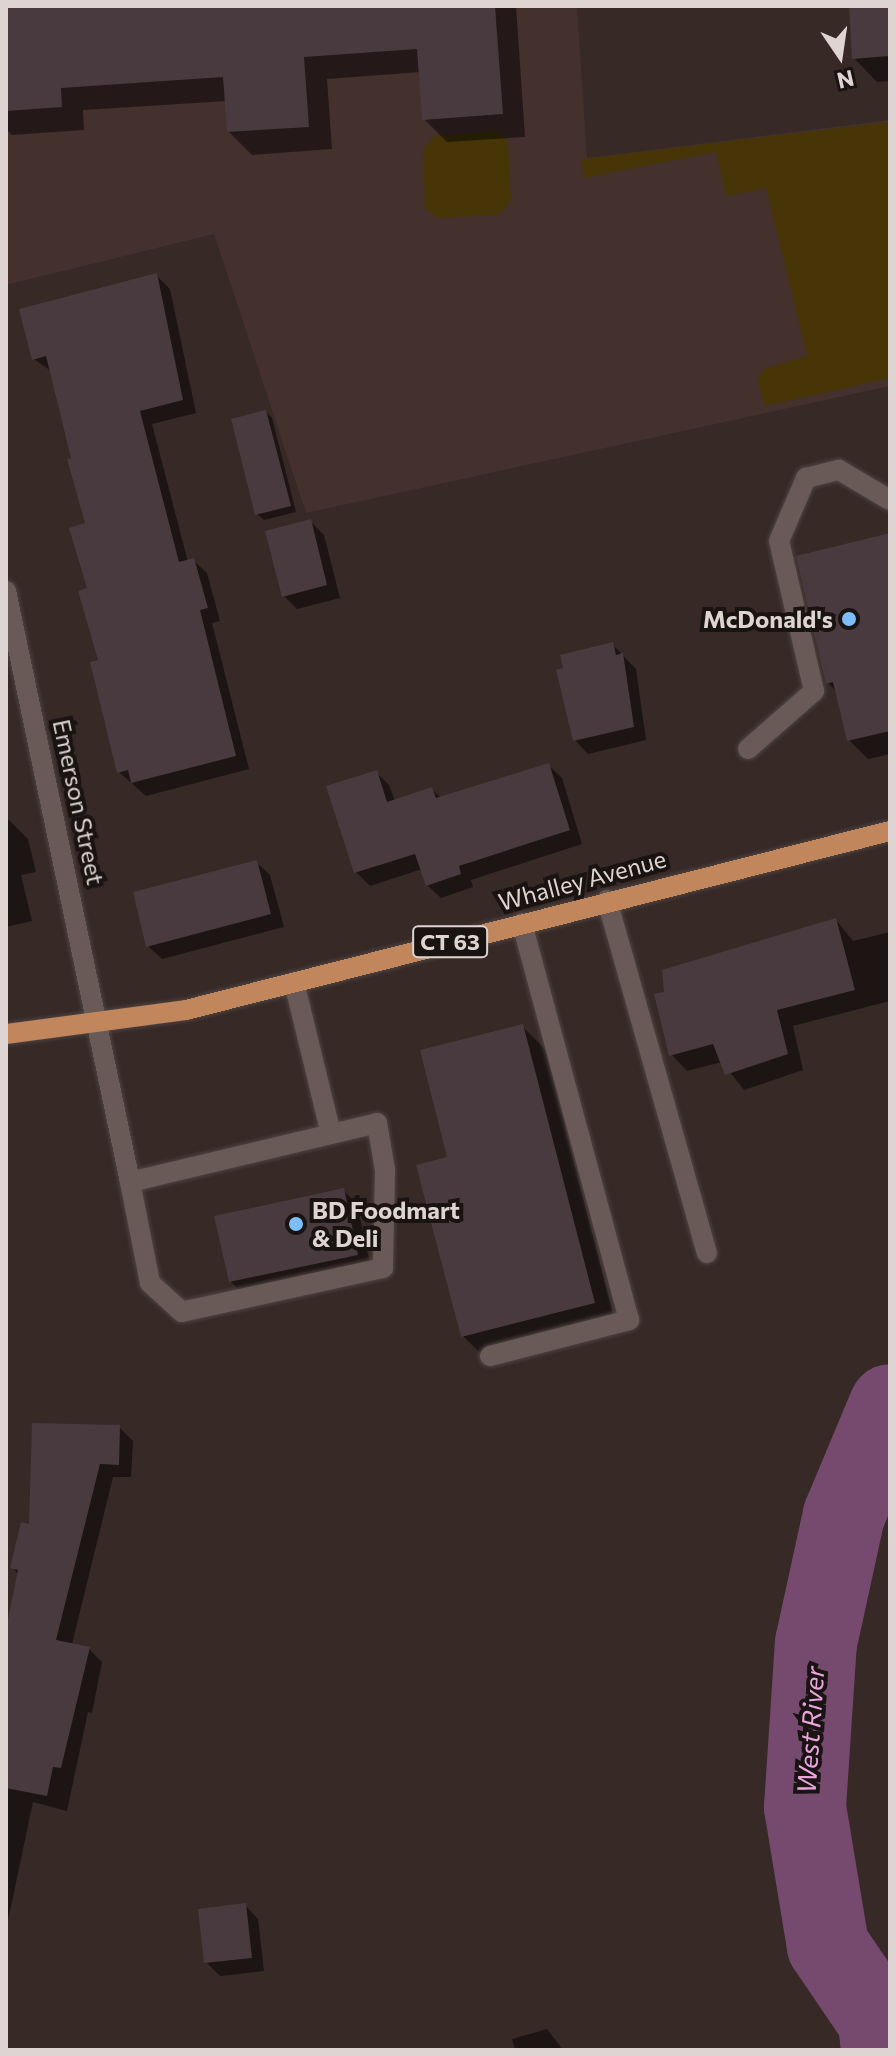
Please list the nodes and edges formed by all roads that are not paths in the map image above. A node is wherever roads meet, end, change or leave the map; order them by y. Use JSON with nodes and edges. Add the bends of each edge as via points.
{"nodes":[{"id":1,"x":890,"y":500,"type":"edge"},
{"id":2,"x":6,"y":591,"type":"edge"},
{"id":3,"x":748,"y":749,"type":"dead end"},
{"id":4,"x":890,"y":831,"type":"edge"},
{"id":5,"x":607,"y":900,"type":"junction"},
{"id":6,"x":522,"y":923,"type":"junction"},
{"id":7,"x":294,"y":982,"type":"junction"},
{"id":8,"x":100,"y":1025,"type":"junction"},
{"id":9,"x":6,"y":1034,"type":"edge"},
{"id":10,"x":331,"y":1134,"type":"junction"},
{"id":11,"x":130,"y":1182,"type":"junction"},
{"id":12,"x":707,"y":1253,"type":"dead end"},
{"id":13,"x":490,"y":1356,"type":"dead end"}],
"edges":[{"from":1,"to":3,"type":"street","via":[[839,470],[806,478],[779,541],[814,691]]},
{"from":2,"to":8,"type":"street","name":"Emerson Street"},
{"from":4,"to":5,"type":"main road","name":"Whalley Avenue","number":"CT 63"},
{"from":5,"to":6,"type":"main road","name":"Whalley Avenue","number":"CT 63"},
{"from":5,"to":12,"type":"street"},
{"from":6,"to":7,"type":"main road","name":"Whalley Avenue","number":"CT 63"},
{"from":6,"to":13,"type":"street","via":[[629,1320]]},
{"from":7,"to":8,"type":"main road","name":"Whalley Avenue","number":"CT 63"},
{"from":7,"to":10,"type":"street"},
{"from":8,"to":9,"type":"main road","name":"Whalley Avenue","number":"CT 63"},
{"from":8,"to":11,"type":"street","name":"Emerson Street"},
{"from":10,"to":11,"type":"street"},
{"from":10,"to":11,"type":"street","name":"Emerson Street","via":[[377,1123],[385,1170],[383,1268],[182,1312],[150,1283]]}]}
